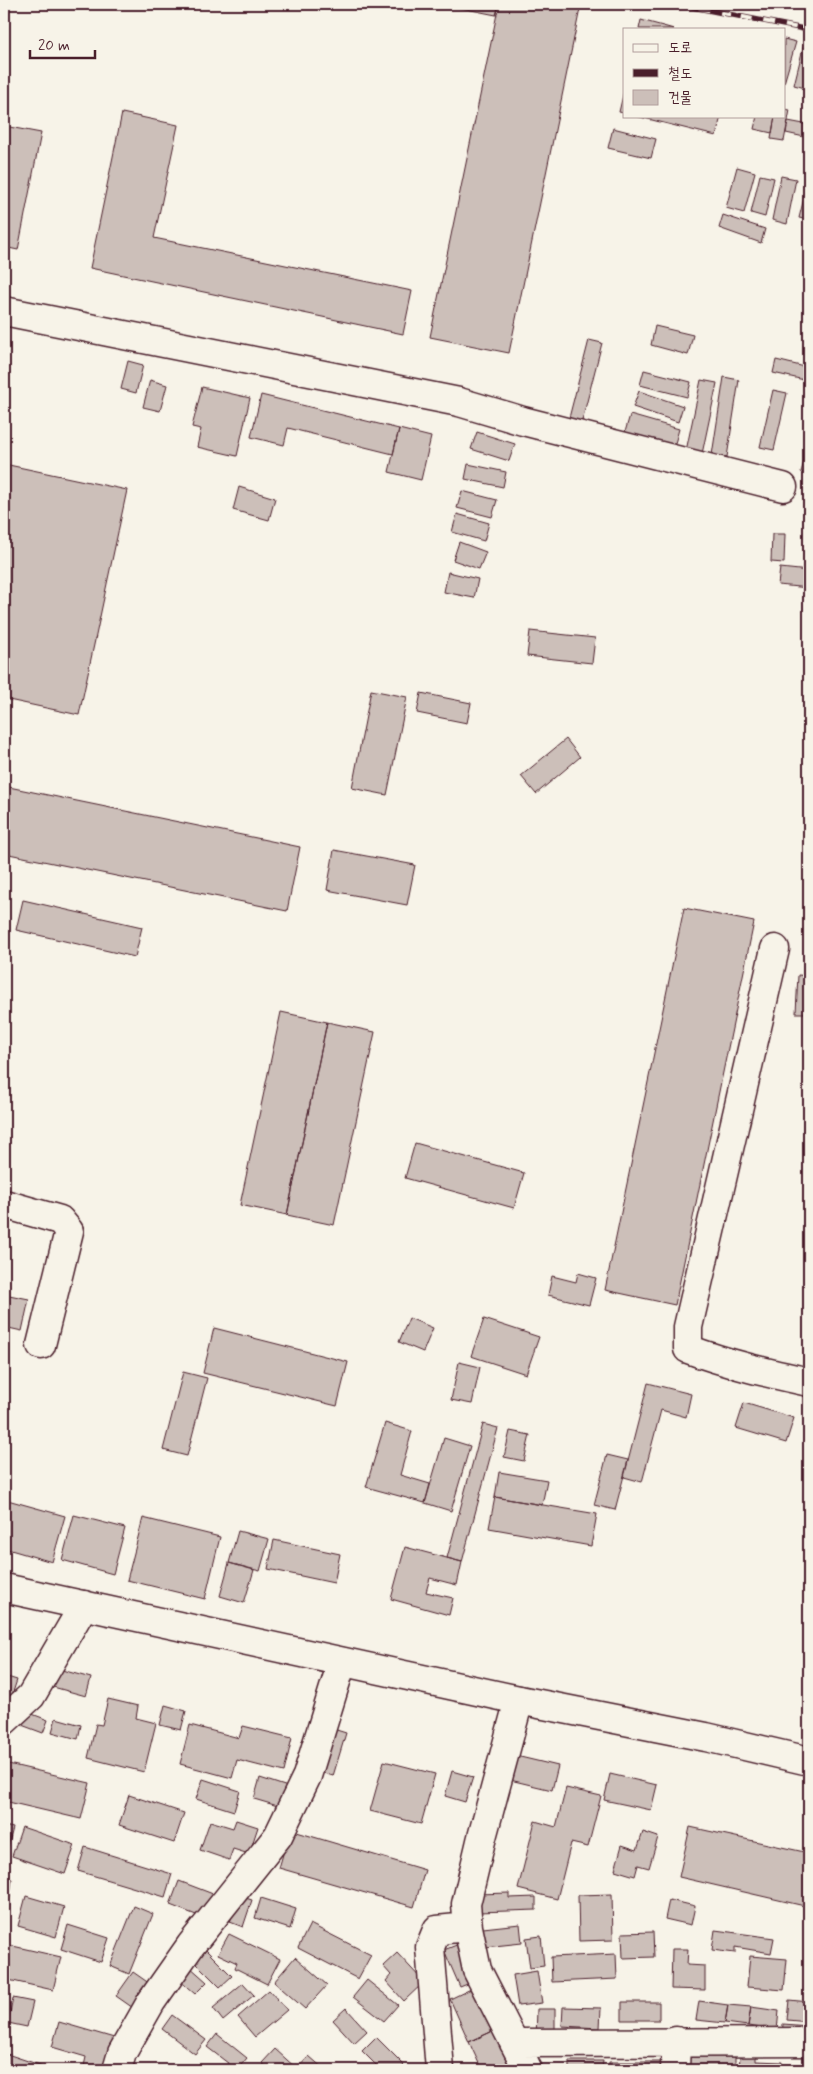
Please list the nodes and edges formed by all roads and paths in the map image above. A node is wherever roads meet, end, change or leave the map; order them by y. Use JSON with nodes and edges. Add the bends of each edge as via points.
{"nodes":[{"id":1,"x":4,"y":311,"type":"edge"},
{"id":2,"x":784,"y":487,"type":"dead end"},
{"id":3,"x":775,"y":948,"type":"dead end"},
{"id":4,"x":4,"y":1204,"type":"edge"},
{"id":5,"x":41,"y":1345,"type":"dead end"},
{"id":6,"x":809,"y":1382,"type":"edge"},
{"id":7,"x":4,"y":1588,"type":"edge"},
{"id":8,"x":84,"y":1605,"type":"junction"},
{"id":9,"x":342,"y":1662,"type":"junction"},
{"id":10,"x":519,"y":1700,"type":"junction"},
{"id":11,"x":4,"y":1721,"type":"edge"},
{"id":12,"x":809,"y":1761,"type":"edge"},
{"id":13,"x":468,"y":1927,"type":"junction"},
{"id":14,"x":676,"y":2041,"type":"junction"},
{"id":15,"x":809,"y":2042,"type":"edge"},
{"id":16,"x":514,"y":2043,"type":"junction"},
{"id":17,"x":117,"y":2070,"type":"edge"},
{"id":18,"x":438,"y":2070,"type":"edge"},
{"id":19,"x":528,"y":2070,"type":"edge"},
{"id":20,"x":675,"y":2070,"type":"edge"}],
"edges":[{"from":1,"to":2,"type":"street","via":[[458,402]]},
{"from":3,"to":6,"type":"street","via":[[687,1338],[688,1349],[701,1354],[736,1366]]},
{"from":4,"to":5,"type":"street","via":[[60,1220],[69,1231]]},
{"from":7,"to":8,"type":"street"},
{"from":8,"to":9,"type":"street"},
{"from":8,"to":11,"type":"street","via":[[31,1696]]},
{"from":9,"to":10,"type":"street"},
{"from":9,"to":17,"type":"street","via":[[307,1776],[278,1836],[191,1945],[151,2002],[122,2053]]},
{"from":10,"to":12,"type":"street"},
{"from":10,"to":13,"type":"street","via":[[468,1895]]},
{"from":13,"to":16,"type":"street","via":[[477,1970]]},
{"from":13,"to":18,"type":"street","via":[[437,1930],[430,1947]]},
{"from":14,"to":15,"type":"street"},
{"from":14,"to":16,"type":"street"},
{"from":14,"to":20,"type":"street"},
{"from":16,"to":19,"type":"street"}]}
